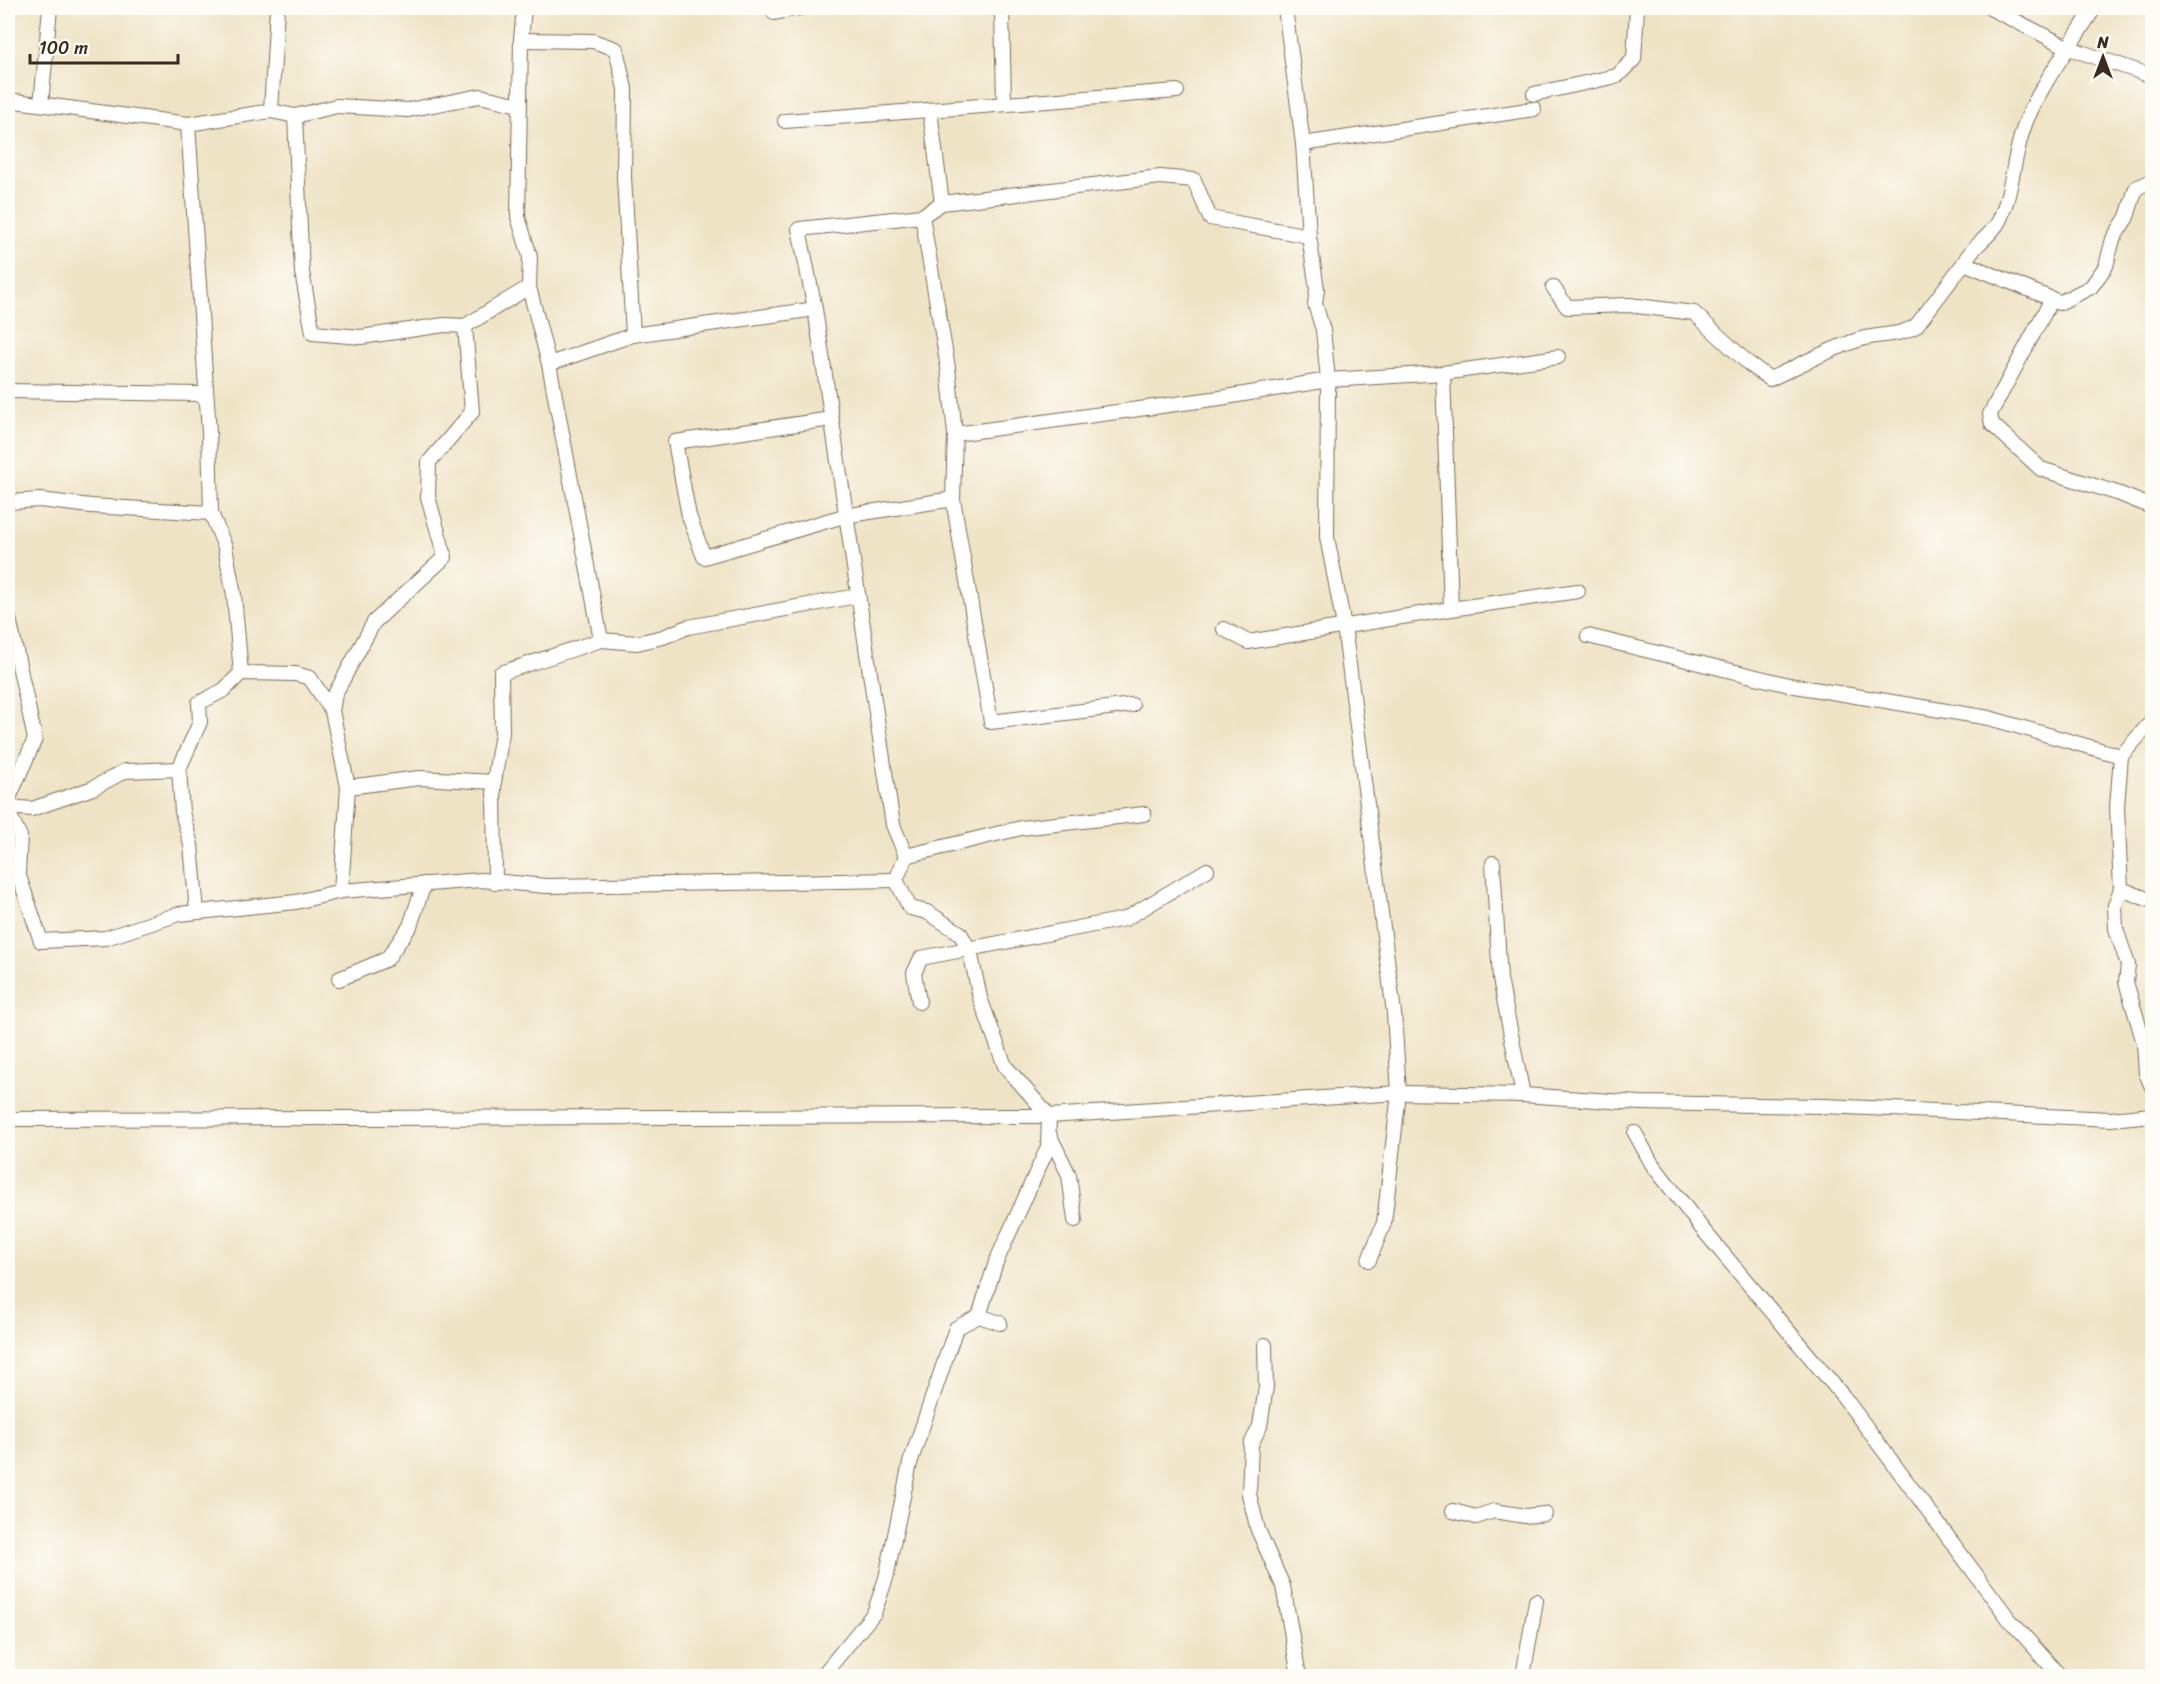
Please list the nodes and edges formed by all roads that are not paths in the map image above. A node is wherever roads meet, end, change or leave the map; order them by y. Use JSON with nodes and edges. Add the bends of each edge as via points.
{"nodes":[{"id":1,"x":50,"y":8,"type":"edge"},
{"id":2,"x":277,"y":8,"type":"edge"},
{"id":3,"x":524,"y":8,"type":"edge"},
{"id":4,"x":800,"y":8,"type":"edge"},
{"id":5,"x":1002,"y":8,"type":"edge"},
{"id":6,"x":1285,"y":8,"type":"edge"},
{"id":7,"x":1637,"y":8,"type":"edge"},
{"id":8,"x":1990,"y":8,"type":"edge"},
{"id":9,"x":2094,"y":8,"type":"edge"},
{"id":10,"x":774,"y":13,"type":"dead end"},
{"id":11,"x":521,"y":40,"type":"junction"},
{"id":12,"x":2069,"y":48,"type":"junction"},
{"id":13,"x":2152,"y":76,"type":"edge"},
{"id":14,"x":1177,"y":91,"type":"dead end"},
{"id":15,"x":1534,"y":94,"type":"dead end"},
{"id":16,"x":8,"y":99,"type":"edge"},
{"id":17,"x":41,"y":104,"type":"junction"},
{"id":18,"x":1004,"y":104,"type":"junction"},
{"id":19,"x":519,"y":105,"type":"junction"},
{"id":20,"x":1534,"y":110,"type":"dead end"},
{"id":21,"x":271,"y":111,"type":"junction"},
{"id":22,"x":930,"y":111,"type":"junction"},
{"id":23,"x":295,"y":116,"type":"junction"},
{"id":24,"x":785,"y":121,"type":"dead end"},
{"id":25,"x":188,"y":124,"type":"junction"},
{"id":26,"x":1303,"y":144,"type":"junction"},
{"id":27,"x":2152,"y":181,"type":"edge"},
{"id":28,"x":942,"y":203,"type":"junction"},
{"id":29,"x":922,"y":216,"type":"junction"},
{"id":30,"x":1309,"y":236,"type":"junction"},
{"id":31,"x":1964,"y":263,"type":"junction"},
{"id":32,"x":529,"y":287,"type":"junction"},
{"id":33,"x":1553,"y":287,"type":"dead end"},
{"id":34,"x":2052,"y":299,"type":"junction"},
{"id":35,"x":815,"y":309,"type":"junction"},
{"id":36,"x":465,"y":326,"type":"junction"},
{"id":37,"x":633,"y":335,"type":"junction"},
{"id":38,"x":1558,"y":357,"type":"dead end"},
{"id":39,"x":549,"y":364,"type":"junction"},
{"id":40,"x":1443,"y":373,"type":"junction"},
{"id":41,"x":1328,"y":380,"type":"junction"},
{"id":42,"x":8,"y":391,"type":"edge"},
{"id":43,"x":206,"y":399,"type":"junction"},
{"id":44,"x":831,"y":419,"type":"junction"},
{"id":45,"x":955,"y":434,"type":"junction"},
{"id":46,"x":953,"y":499,"type":"junction"},
{"id":47,"x":8,"y":502,"type":"edge"},
{"id":48,"x":2152,"y":507,"type":"edge"},
{"id":49,"x":211,"y":513,"type":"junction"},
{"id":50,"x":844,"y":516,"type":"junction"},
{"id":51,"x":1578,"y":591,"type":"dead end"},
{"id":52,"x":857,"y":596,"type":"junction"},
{"id":53,"x":1451,"y":609,"type":"junction"},
{"id":54,"x":8,"y":614,"type":"edge"},
{"id":55,"x":1344,"y":626,"type":"junction"},
{"id":56,"x":1224,"y":629,"type":"dead end"},
{"id":57,"x":1588,"y":636,"type":"dead end"},
{"id":58,"x":601,"y":640,"type":"junction"},
{"id":59,"x":241,"y":673,"type":"junction"},
{"id":60,"x":1132,"y":705,"type":"dead end"},
{"id":61,"x":332,"y":711,"type":"junction"},
{"id":62,"x":2152,"y":721,"type":"edge"},
{"id":63,"x":2121,"y":756,"type":"junction"},
{"id":64,"x":179,"y":769,"type":"junction"},
{"id":65,"x":494,"y":782,"type":"junction"},
{"id":66,"x":348,"y":787,"type":"junction"},
{"id":67,"x":8,"y":800,"type":"edge"},
{"id":68,"x":8,"y":807,"type":"edge"},
{"id":69,"x":8,"y":812,"type":"edge"},
{"id":70,"x":1144,"y":814,"type":"dead end"},
{"id":71,"x":906,"y":856,"type":"junction"},
{"id":72,"x":1493,"y":863,"type":"dead end"},
{"id":73,"x":1207,"y":870,"type":"dead end"},
{"id":74,"x":896,"y":880,"type":"junction"},
{"id":75,"x":495,"y":883,"type":"junction"},
{"id":76,"x":424,"y":884,"type":"junction"},
{"id":77,"x":2121,"y":889,"type":"junction"},
{"id":78,"x":341,"y":891,"type":"junction"},
{"id":79,"x":2152,"y":901,"type":"edge"},
{"id":80,"x":197,"y":912,"type":"junction"},
{"id":81,"x":970,"y":951,"type":"junction"},
{"id":82,"x":339,"y":979,"type":"dead end"},
{"id":83,"x":919,"y":1002,"type":"dead end"},
{"id":84,"x":2152,"y":1087,"type":"edge"},
{"id":85,"x":1399,"y":1093,"type":"junction"},
{"id":86,"x":1522,"y":1095,"type":"junction"},
{"id":87,"x":2152,"y":1115,"type":"edge"},
{"id":88,"x":1049,"y":1116,"type":"junction"},
{"id":89,"x":8,"y":1119,"type":"edge"},
{"id":90,"x":1048,"y":1132,"type":"junction"},
{"id":91,"x":1635,"y":1133,"type":"dead end"},
{"id":92,"x":1075,"y":1220,"type":"dead end"},
{"id":93,"x":1369,"y":1260,"type":"dead end"},
{"id":94,"x":979,"y":1316,"type":"junction"},
{"id":95,"x":1000,"y":1323,"type":"dead end"},
{"id":96,"x":1265,"y":1345,"type":"dead end"},
{"id":97,"x":1453,"y":1511,"type":"dead end"},
{"id":98,"x":1545,"y":1514,"type":"dead end"},
{"id":99,"x":1536,"y":1601,"type":"dead end"},
{"id":100,"x":822,"y":1677,"type":"edge"},
{"id":101,"x":1299,"y":1677,"type":"edge"},
{"id":102,"x":1523,"y":1677,"type":"edge"},
{"id":103,"x":2060,"y":1677,"type":"edge"}],
"edges":[{"from":1,"to":17,"type":"street"},
{"from":2,"to":21,"type":"street"},
{"from":3,"to":11,"type":"street"},
{"from":4,"to":10,"type":"street"},
{"from":5,"to":18,"type":"street"},
{"from":6,"to":26,"type":"street"},
{"from":7,"to":15,"type":"street","via":[[1634,59],[1617,76]]},
{"from":8,"to":12,"type":"street"},
{"from":9,"to":12,"type":"street"},
{"from":11,"to":19,"type":"street"},
{"from":11,"to":37,"type":"street","via":[[593,41],[616,49],[625,89],[624,177]]},
{"from":12,"to":13,"type":"street"},
{"from":12,"to":31,"type":"street","via":[[2042,88],[2027,120],[1998,222],[1968,252]]},
{"from":14,"to":18,"type":"street"},
{"from":16,"to":17,"type":"street"},
{"from":17,"to":25,"type":"street"},
{"from":18,"to":22,"type":"street"},
{"from":19,"to":23,"type":"street","via":[[480,96],[408,110],[337,106]]},
{"from":19,"to":32,"type":"street","via":[[518,217],[530,256]]},
{"from":20,"to":26,"type":"street"},
{"from":21,"to":23,"type":"street"},
{"from":21,"to":25,"type":"street"},
{"from":22,"to":24,"type":"street"},
{"from":22,"to":28,"type":"street"},
{"from":23,"to":36,"type":"street","via":[[303,272],[313,333],[361,337],[444,325]]},
{"from":25,"to":43,"type":"street"},
{"from":26,"to":30,"type":"street"},
{"from":27,"to":34,"type":"street","via":[[2136,188],[2127,217],[2113,239],[2106,266],[2091,287],[2069,300],[2059,303]]},
{"from":28,"to":29,"type":"street"},
{"from":28,"to":30,"type":"street","via":[[1160,177],[1194,180],[1210,218]]},
{"from":29,"to":35,"type":"street","via":[[799,229]]},
{"from":29,"to":45,"type":"street"},
{"from":30,"to":41,"type":"street"},
{"from":31,"to":33,"type":"street","via":[[1916,326],[1832,349],[1770,379],[1694,313],[1629,304],[1567,307]]},
{"from":31,"to":34,"type":"street"},
{"from":32,"to":36,"type":"street"},
{"from":32,"to":39,"type":"street"},
{"from":34,"to":48,"type":"street","via":[[1990,414],[1992,424],[2041,469]]},
{"from":35,"to":37,"type":"street"},
{"from":35,"to":44,"type":"street"},
{"from":36,"to":61,"type":"street","via":[[472,412],[429,462],[428,497],[445,557],[374,622],[335,694]]},
{"from":37,"to":39,"type":"street"},
{"from":38,"to":40,"type":"street"},
{"from":39,"to":58,"type":"street"},
{"from":40,"to":41,"type":"street"},
{"from":40,"to":53,"type":"street"},
{"from":41,"to":45,"type":"street"},
{"from":41,"to":55,"type":"street","via":[[1327,537]]},
{"from":42,"to":43,"type":"street","via":[[198,394]]},
{"from":43,"to":49,"type":"street"},
{"from":44,"to":50,"type":"street"},
{"from":44,"to":50,"type":"street","via":[[675,442],[689,516],[704,556]]},
{"from":45,"to":46,"type":"street"},
{"from":46,"to":50,"type":"street"},
{"from":46,"to":60,"type":"street","via":[[991,722]]},
{"from":47,"to":49,"type":"street","via":[[40,500]]},
{"from":49,"to":59,"type":"street","via":[[225,547]]},
{"from":50,"to":52,"type":"street"},
{"from":51,"to":53,"type":"street"},
{"from":52,"to":58,"type":"street","via":[[688,627],[637,643]]},
{"from":52,"to":71,"type":"street","via":[[893,825]]},
{"from":53,"to":55,"type":"street"},
{"from":54,"to":67,"type":"street","via":[[35,739]]},
{"from":55,"to":56,"type":"street","via":[[1248,642]]},
{"from":55,"to":85,"type":"street","via":[[1394,1013]]},
{"from":57,"to":63,"type":"street","via":[[1789,685],[1989,718]]},
{"from":58,"to":65,"type":"street","via":[[501,673],[502,733]]},
{"from":59,"to":61,"type":"street","via":[[310,678]]},
{"from":59,"to":64,"type":"street","via":[[224,690],[199,703],[200,722]]},
{"from":61,"to":66,"type":"street"},
{"from":62,"to":63,"type":"street"},
{"from":63,"to":77,"type":"street","via":[[2116,807]]},
{"from":64,"to":68,"type":"street","via":[[125,771],[93,788],[32,809]]},
{"from":64,"to":80,"type":"street"},
{"from":65,"to":66,"type":"street","via":[[419,778]]},
{"from":65,"to":75,"type":"street"},
{"from":66,"to":78,"type":"street"},
{"from":69,"to":80,"type":"street","via":[[20,836],[18,873],[41,941],[106,938],[161,919]]},
{"from":70,"to":71,"type":"street","via":[[1021,828]]},
{"from":71,"to":74,"type":"street"},
{"from":72,"to":86,"type":"street","via":[[1500,979]]},
{"from":73,"to":81,"type":"street","via":[[1125,920]]},
{"from":74,"to":75,"type":"street","via":[[546,886]]},
{"from":74,"to":81,"type":"street","via":[[910,908],[927,912],[960,933]]},
{"from":75,"to":76,"type":"street","via":[[481,880]]},
{"from":76,"to":78,"type":"street"},
{"from":76,"to":82,"type":"street","via":[[410,926],[387,959]]},
{"from":77,"to":79,"type":"street"},
{"from":77,"to":84,"type":"street","via":[[2115,905],[2116,930],[2128,965],[2126,982]]},
{"from":78,"to":80,"type":"street","via":[[296,902]]},
{"from":81,"to":83,"type":"street","via":[[921,958],[914,974]]},
{"from":81,"to":88,"type":"street","via":[[980,998],[1005,1066]]},
{"from":85,"to":86,"type":"street"},
{"from":85,"to":88,"type":"street"},
{"from":85,"to":93,"type":"street","via":[[1384,1223]]},
{"from":86,"to":87,"type":"street","via":[[1640,1103],[1824,1106],[2111,1119]]},
{"from":88,"to":89,"type":"street"},
{"from":88,"to":90,"type":"street"},
{"from":90,"to":92,"type":"street","via":[[1069,1175]]},
{"from":90,"to":94,"type":"street","via":[[1048,1147],[996,1262]]},
{"from":91,"to":103,"type":"street","via":[[1652,1164],[1704,1231],[1843,1396],[2009,1620]]},
{"from":94,"to":95,"type":"street"},
{"from":94,"to":100,"type":"street","via":[[956,1328],[910,1463],[886,1578],[874,1612]]},
{"from":96,"to":101,"type":"street","via":[[1266,1387],[1260,1426],[1251,1444],[1249,1494],[1258,1530],[1283,1586]]},
{"from":97,"to":98,"type":"street","via":[[1476,1517],[1494,1511],[1526,1516]]},
{"from":99,"to":102,"type":"street"}]}
